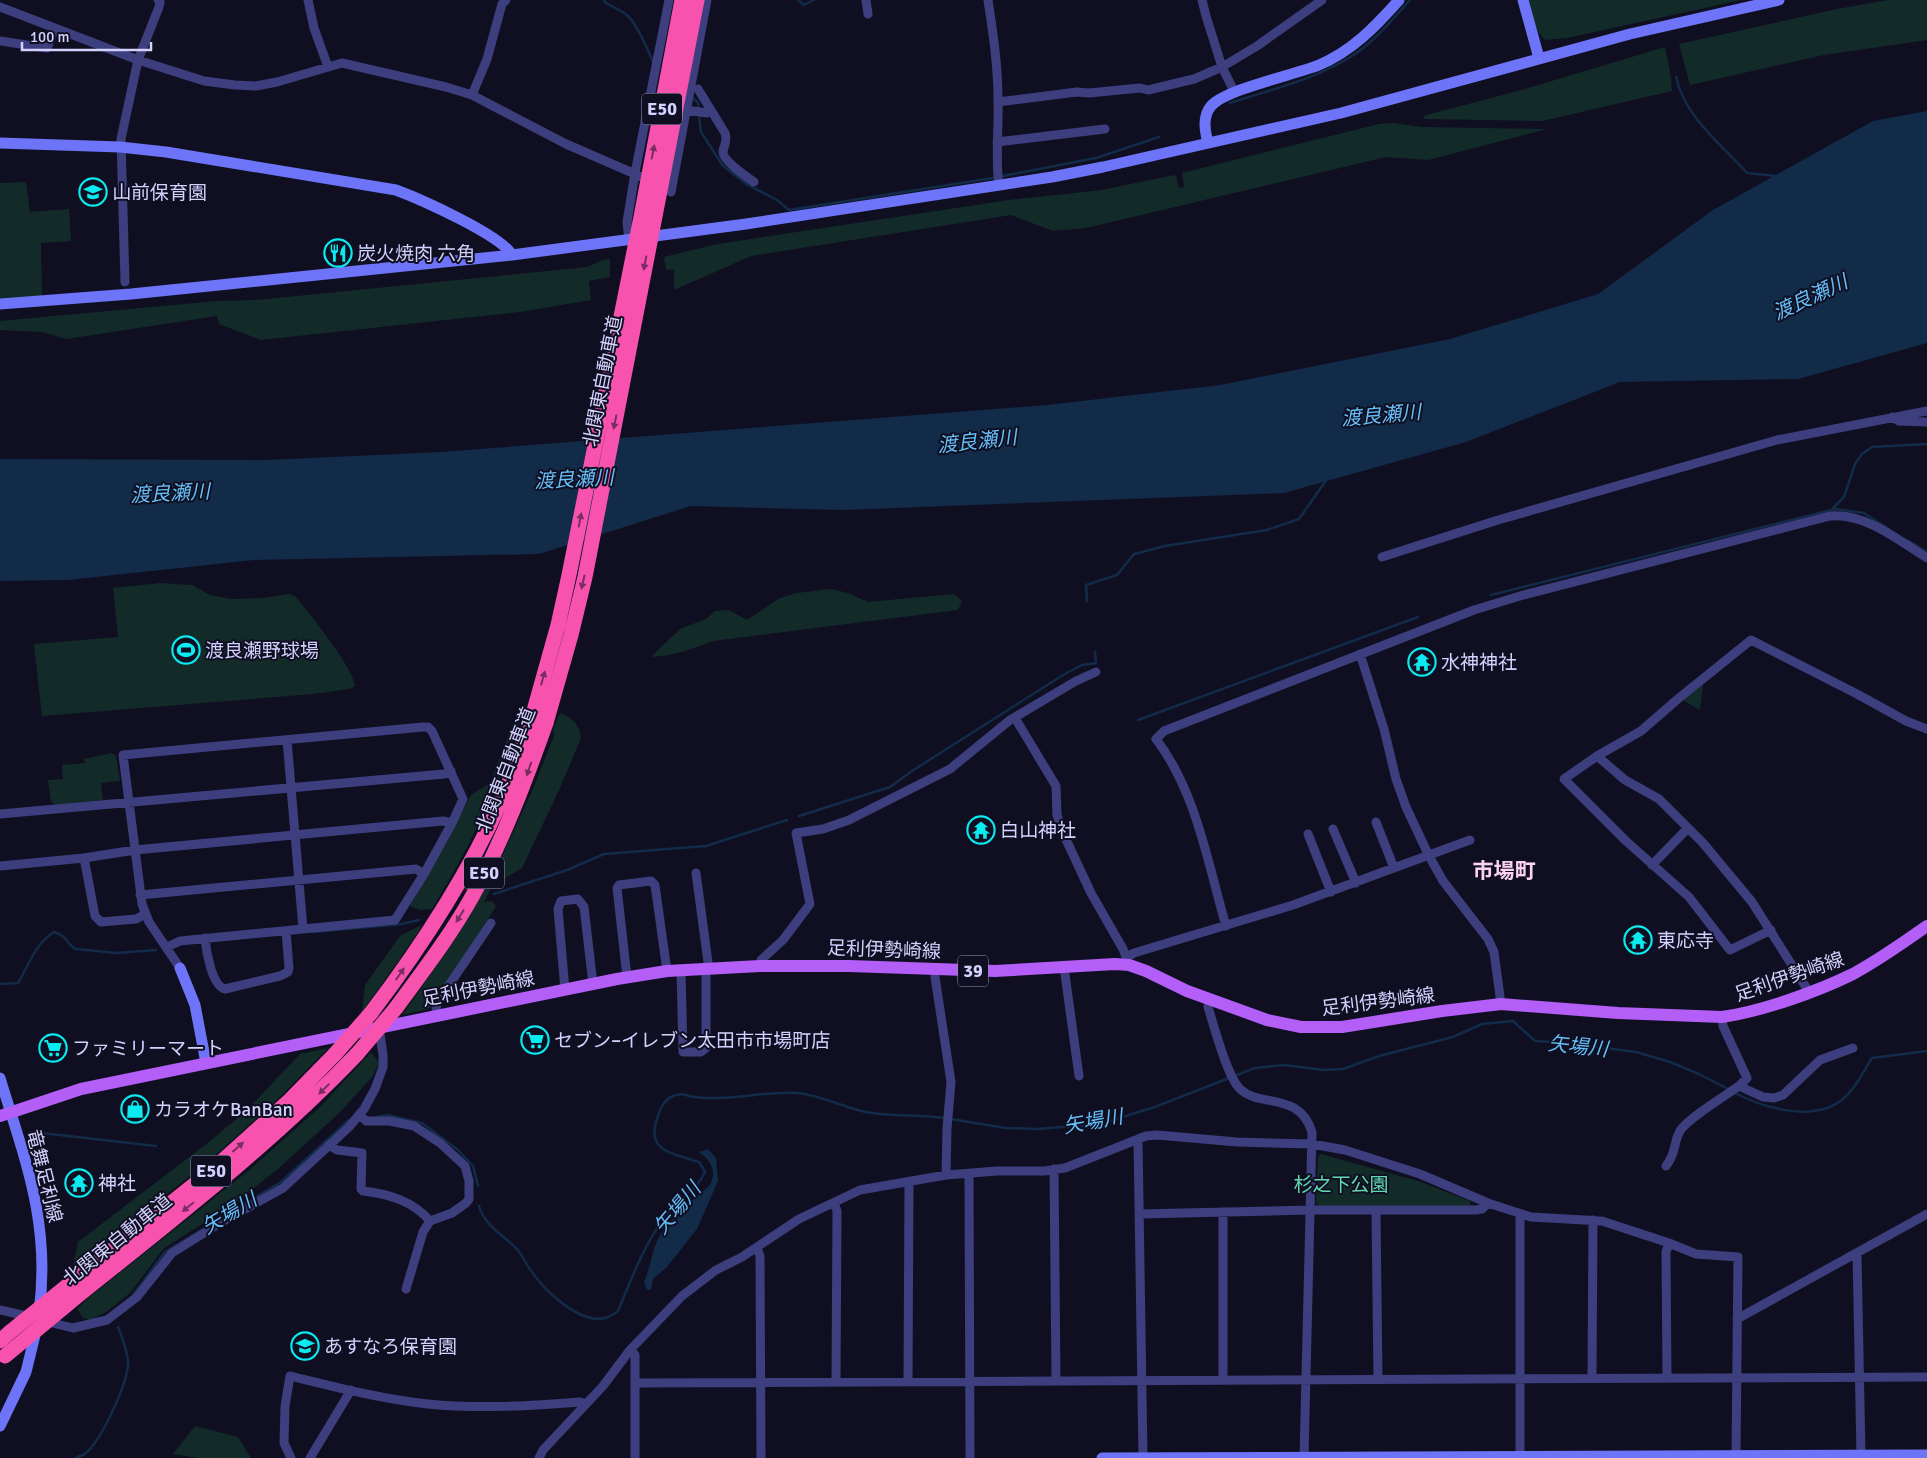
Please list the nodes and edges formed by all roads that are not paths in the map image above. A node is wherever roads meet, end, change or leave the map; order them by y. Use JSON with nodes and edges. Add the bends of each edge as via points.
{"nodes":[{"id":1,"x":4,"y":0,"type":"edge"},
{"id":2,"x":158,"y":0,"type":"edge"},
{"id":3,"x":308,"y":0,"type":"edge"},
{"id":4,"x":670,"y":0,"type":"edge"},
{"id":5,"x":682,"y":0,"type":"edge"},
{"id":6,"x":697,"y":0,"type":"edge"},
{"id":7,"x":707,"y":0,"type":"edge"},
{"id":8,"x":866,"y":0,"type":"edge"},
{"id":9,"x":988,"y":0,"type":"edge"},
{"id":10,"x":1202,"y":0,"type":"edge"},
{"id":11,"x":1322,"y":0,"type":"edge"},
{"id":12,"x":1399,"y":0,"type":"edge"},
{"id":13,"x":1523,"y":0,"type":"edge"},
{"id":14,"x":1779,"y":0,"type":"edge"},
{"id":15,"x":502,"y":1,"type":"edge"},
{"id":16,"x":0,"y":7,"type":"edge"},
{"id":17,"x":868,"y":14,"type":"dead end"},
{"id":18,"x":55,"y":28,"type":"junction"},
{"id":19,"x":0,"y":41,"type":"edge"},
{"id":20,"x":1539,"y":58,"type":"junction"},
{"id":21,"x":138,"y":60,"type":"junction"},
{"id":22,"x":328,"y":67,"type":"junction"},
{"id":23,"x":1222,"y":67,"type":"junction"},
{"id":24,"x":698,"y":89,"type":"dead end"},
{"id":25,"x":1235,"y":92,"type":"junction"},
{"id":26,"x":472,"y":95,"type":"junction"},
{"id":27,"x":998,"y":102,"type":"junction"},
{"id":28,"x":686,"y":110,"type":"junction"},
{"id":29,"x":711,"y":111,"type":"junction"},
{"id":30,"x":1105,"y":128,"type":"dead end"},
{"id":31,"x":996,"y":142,"type":"junction"},
{"id":32,"x":0,"y":143,"type":"edge"},
{"id":33,"x":1208,"y":143,"type":"junction"},
{"id":34,"x":120,"y":147,"type":"junction"},
{"id":35,"x":635,"y":173,"type":"junction"},
{"id":36,"x":754,"y":182,"type":"dead end"},
{"id":37,"x":999,"y":186,"type":"junction"},
{"id":38,"x":629,"y":240,"type":"junction"},
{"id":39,"x":512,"y":254,"type":"junction"},
{"id":40,"x":125,"y":282,"type":"dead end"},
{"id":41,"x":0,"y":304,"type":"edge"},
{"id":42,"x":1927,"y":411,"type":"edge"},
{"id":43,"x":1892,"y":417,"type":"junction"},
{"id":44,"x":1927,"y":422,"type":"edge"},
{"id":45,"x":1382,"y":557,"type":"dead end"},
{"id":46,"x":1927,"y":558,"type":"edge"},
{"id":47,"x":1360,"y":654,"type":"junction"},
{"id":48,"x":1096,"y":672,"type":"dead end"},
{"id":49,"x":1015,"y":718,"type":"junction"},
{"id":50,"x":1927,"y":729,"type":"edge"},
{"id":51,"x":287,"y":740,"type":"junction"},
{"id":52,"x":1597,"y":756,"type":"junction"},
{"id":53,"x":451,"y":771,"type":"junction"},
{"id":54,"x":291,"y":788,"type":"junction"},
{"id":55,"x":129,"y":802,"type":"junction"},
{"id":56,"x":0,"y":814,"type":"edge"},
{"id":57,"x":1376,"y":822,"type":"dead end"},
{"id":58,"x":452,"y":823,"type":"junction"},
{"id":59,"x":1334,"y":829,"type":"dead end"},
{"id":60,"x":1687,"y":829,"type":"junction"},
{"id":61,"x":1308,"y":834,"type":"dead end"},
{"id":62,"x":295,"y":835,"type":"junction"},
{"id":63,"x":1470,"y":840,"type":"dead end"},
{"id":64,"x":135,"y":850,"type":"junction"},
{"id":65,"x":1428,"y":854,"type":"junction"},
{"id":66,"x":84,"y":858,"type":"junction"},
{"id":67,"x":1652,"y":865,"type":"junction"},
{"id":68,"x":0,"y":866,"type":"edge"},
{"id":69,"x":1394,"y":868,"type":"junction"},
{"id":70,"x":696,"y":873,"type":"dead end"},
{"id":71,"x":424,"y":874,"type":"junction"},
{"id":72,"x":299,"y":880,"type":"junction"},
{"id":73,"x":1356,"y":882,"type":"junction"},
{"id":74,"x":1331,"y":892,"type":"junction"},
{"id":75,"x":140,"y":895,"type":"junction"},
{"id":76,"x":146,"y":914,"type":"junction"},
{"id":77,"x":491,"y":923,"type":"dead end"},
{"id":78,"x":1226,"y":926,"type":"junction"},
{"id":79,"x":1927,"y":926,"type":"edge"},
{"id":80,"x":304,"y":930,"type":"junction"},
{"id":81,"x":1771,"y":930,"type":"junction"},
{"id":82,"x":286,"y":931,"type":"junction"},
{"id":83,"x":205,"y":938,"type":"junction"},
{"id":84,"x":167,"y":947,"type":"junction"},
{"id":85,"x":1128,"y":961,"type":"junction"},
{"id":86,"x":760,"y":966,"type":"junction"},
{"id":87,"x":1064,"y":967,"type":"junction"},
{"id":88,"x":180,"y":968,"type":"joint"},
{"id":89,"x":707,"y":968,"type":"junction"},
{"id":90,"x":681,"y":970,"type":"junction"},
{"id":91,"x":935,"y":970,"type":"junction"},
{"id":92,"x":667,"y":971,"type":"junction"},
{"id":93,"x":627,"y":977,"type":"junction"},
{"id":94,"x":593,"y":984,"type":"junction"},
{"id":95,"x":565,"y":990,"type":"junction"},
{"id":96,"x":1809,"y":992,"type":"junction"},
{"id":97,"x":1209,"y":1000,"type":"junction"},
{"id":98,"x":1501,"y":1004,"type":"junction"},
{"id":99,"x":437,"y":1016,"type":"junction"},
{"id":100,"x":1722,"y":1017,"type":"junction"},
{"id":101,"x":379,"y":1027,"type":"junction"},
{"id":102,"x":1853,"y":1048,"type":"dead end"},
{"id":103,"x":206,"y":1063,"type":"junction"},
{"id":104,"x":1080,"y":1076,"type":"dead end"},
{"id":105,"x":0,"y":1078,"type":"edge"},
{"id":106,"x":1739,"y":1086,"type":"junction"},
{"id":107,"x":5,"y":1114,"type":"edge"},
{"id":108,"x":360,"y":1116,"type":"junction"},
{"id":109,"x":1138,"y":1140,"type":"junction"},
{"id":110,"x":1312,"y":1144,"type":"junction"},
{"id":111,"x":329,"y":1145,"type":"junction"},
{"id":112,"x":1666,"y":1166,"type":"dead end"},
{"id":113,"x":1054,"y":1169,"type":"junction"},
{"id":114,"x":969,"y":1174,"type":"junction"},
{"id":115,"x":946,"y":1175,"type":"junction"},
{"id":116,"x":909,"y":1182,"type":"junction"},
{"id":117,"x":834,"y":1202,"type":"junction"},
{"id":118,"x":1488,"y":1203,"type":"junction"},
{"id":119,"x":1310,"y":1210,"type":"junction"},
{"id":120,"x":1376,"y":1211,"type":"junction"},
{"id":121,"x":1223,"y":1212,"type":"junction"},
{"id":122,"x":1139,"y":1214,"type":"junction"},
{"id":123,"x":1520,"y":1214,"type":"junction"},
{"id":124,"x":1927,"y":1214,"type":"edge"},
{"id":125,"x":1593,"y":1220,"type":"junction"},
{"id":126,"x":430,"y":1221,"type":"junction"},
{"id":127,"x":1669,"y":1243,"type":"junction"},
{"id":128,"x":757,"y":1248,"type":"junction"},
{"id":129,"x":1857,"y":1253,"type":"junction"},
{"id":130,"x":406,"y":1289,"type":"dead end"},
{"id":131,"x":0,"y":1310,"type":"edge"},
{"id":132,"x":1737,"y":1319,"type":"junction"},
{"id":133,"x":38,"y":1320,"type":"junction"},
{"id":134,"x":5,"y":1336,"type":"edge"},
{"id":135,"x":630,"y":1350,"type":"junction"},
{"id":136,"x":3,"y":1358,"type":"edge"},
{"id":137,"x":1860,"y":1377,"type":"junction"},
{"id":138,"x":1927,"y":1377,"type":"edge"},
{"id":139,"x":1520,"y":1378,"type":"junction"},
{"id":140,"x":1592,"y":1378,"type":"junction"},
{"id":141,"x":1667,"y":1378,"type":"junction"},
{"id":142,"x":1737,"y":1378,"type":"junction"},
{"id":143,"x":1306,"y":1379,"type":"junction"},
{"id":144,"x":1378,"y":1379,"type":"junction"},
{"id":145,"x":1142,"y":1380,"type":"junction"},
{"id":146,"x":1223,"y":1380,"type":"junction"},
{"id":147,"x":970,"y":1381,"type":"junction"},
{"id":148,"x":1056,"y":1381,"type":"junction"},
{"id":149,"x":836,"y":1382,"type":"junction"},
{"id":150,"x":908,"y":1382,"type":"junction"},
{"id":151,"x":636,"y":1383,"type":"junction"},
{"id":152,"x":761,"y":1383,"type":"junction"},
{"id":153,"x":351,"y":1390,"type":"junction"},
{"id":154,"x":586,"y":1404,"type":"junction"},
{"id":155,"x":0,"y":1426,"type":"edge"},
{"id":156,"x":1861,"y":1455,"type":"junction"},
{"id":157,"x":1927,"y":1455,"type":"edge"},
{"id":158,"x":1520,"y":1456,"type":"junction"},
{"id":159,"x":1736,"y":1456,"type":"junction"},
{"id":160,"x":291,"y":1458,"type":"edge"},
{"id":161,"x":310,"y":1458,"type":"edge"},
{"id":162,"x":539,"y":1458,"type":"edge"},
{"id":163,"x":635,"y":1458,"type":"edge"},
{"id":164,"x":761,"y":1458,"type":"edge"},
{"id":165,"x":970,"y":1458,"type":"edge"},
{"id":166,"x":1102,"y":1458,"type":"edge"},
{"id":167,"x":1143,"y":1458,"type":"edge"},
{"id":168,"x":1304,"y":1458,"type":"edge"}],
"edges":[{"from":1,"to":16,"type":"street"},
{"from":2,"to":21,"type":"street","via":[[160,7]]},
{"from":3,"to":22,"type":"street"},
{"from":4,"to":35,"type":"street"},
{"from":134,"to":5,"type":"highway","name":"北関東自動車道","number":"E50","one_way":true,"bridge":true,"via":[[216,1167],[290,1100],[371,1013],[458,887],[501,801],[530,725],[558,625]]},
{"from":6,"to":136,"type":"highway","name":"北関東自動車道","number":"E50","one_way":true,"bridge":true,"via":[[571,635],[526,780],[472,895],[396,1008],[325,1088],[241,1163]]},
{"from":7,"to":28,"type":"street"},
{"from":8,"to":17,"type":"street"},
{"from":9,"to":27,"type":"street","via":[[997,63]]},
{"from":10,"to":23,"type":"street"},
{"from":11,"to":23,"type":"street"},
{"from":12,"to":25,"type":"street","via":[[1366,35],[1343,52],[1318,65]]},
{"from":13,"to":20,"type":"street"},
{"from":14,"to":20,"type":"street"},
{"from":15,"to":26,"type":"street","via":[[487,59]]},
{"from":16,"to":18,"type":"street"},
{"from":18,"to":19,"type":"street","via":[[47,48]]},
{"from":18,"to":21,"type":"street"},
{"from":20,"to":33,"type":"street","via":[[1341,113]]},
{"from":21,"to":22,"type":"street","via":[[236,86],[277,82]]},
{"from":21,"to":34,"type":"street"},
{"from":22,"to":26,"type":"street","via":[[342,63]]},
{"from":23,"to":25,"type":"street"},
{"from":23,"to":27,"type":"street","via":[[1194,79],[1148,90],[1077,92]]},
{"from":24,"to":29,"type":"street"},
{"from":25,"to":33,"type":"street","via":[[1214,103],[1207,112]]},
{"from":26,"to":35,"type":"street","via":[[566,144]]},
{"from":27,"to":31,"type":"street"},
{"from":28,"to":29,"type":"street"},
{"from":28,"to":35,"type":"street","via":[[671,192]]},
{"from":29,"to":36,"type":"street","via":[[727,136],[723,152],[726,159]]},
{"from":30,"to":31,"type":"street"},
{"from":31,"to":37,"type":"street"},
{"from":32,"to":34,"type":"street"},
{"from":33,"to":37,"type":"street","via":[[1104,167]]},
{"from":34,"to":39,"type":"street","via":[[396,190],[453,216],[506,246]]},
{"from":34,"to":40,"type":"street"},
{"from":35,"to":38,"type":"street","via":[[627,222]]},
{"from":37,"to":38,"type":"street"},
{"from":38,"to":39,"type":"street"},
{"from":39,"to":41,"type":"street","via":[[131,294]]},
{"from":42,"to":43,"type":"street"},
{"from":43,"to":44,"type":"street","via":[[1899,421]]},
{"from":43,"to":45,"type":"street","via":[[1722,455]]},
{"from":46,"to":47,"type":"street","via":[[1861,519],[1830,516],[1520,596],[1474,610]]},
{"from":47,"to":65,"type":"street","via":[[1396,779]]},
{"from":47,"to":78,"type":"street","via":[[1164,731],[1156,739],[1198,823]]},
{"from":48,"to":49,"type":"street","via":[[1076,680]]},
{"from":49,"to":85,"type":"street","via":[[1056,786],[1057,815],[1063,833]]},
{"from":49,"to":86,"type":"street","via":[[950,769],[850,820],[796,833],[810,904],[783,940],[760,960]]},
{"from":50,"to":52,"type":"street","via":[[1751,640],[1641,732]]},
{"from":51,"to":53,"type":"street","via":[[428,727]]},
{"from":51,"to":54,"type":"street"},
{"from":51,"to":55,"type":"street","via":[[126,753],[123,758]]},
{"from":52,"to":60,"type":"street","via":[[1625,780],[1659,800]]},
{"from":52,"to":67,"type":"street","via":[[1564,779]]},
{"from":53,"to":54,"type":"street"},
{"from":53,"to":58,"type":"street","via":[[463,800]]},
{"from":54,"to":55,"type":"street"},
{"from":54,"to":62,"type":"street"},
{"from":55,"to":56,"type":"street"},
{"from":55,"to":64,"type":"street"},
{"from":57,"to":69,"type":"street"},
{"from":58,"to":62,"type":"street","via":[[443,821]]},
{"from":58,"to":71,"type":"street"},
{"from":59,"to":73,"type":"street"},
{"from":60,"to":67,"type":"street"},
{"from":60,"to":81,"type":"street","via":[[1703,843]]},
{"from":61,"to":74,"type":"street"},
{"from":62,"to":64,"type":"street"},
{"from":62,"to":72,"type":"street"},
{"from":63,"to":65,"type":"street"},
{"from":64,"to":66,"type":"street"},
{"from":64,"to":75,"type":"street"},
{"from":65,"to":69,"type":"street"},
{"from":65,"to":98,"type":"street","via":[[1445,884],[1488,939],[1494,952]]},
{"from":66,"to":68,"type":"street"},
{"from":66,"to":76,"type":"street","via":[[97,920],[136,919]]},
{"from":67,"to":81,"type":"street","via":[[1689,897],[1730,950]]},
{"from":69,"to":73,"type":"street"},
{"from":70,"to":89,"type":"street"},
{"from":71,"to":72,"type":"street","via":[[416,869]]},
{"from":71,"to":80,"type":"street","via":[[395,920]]},
{"from":72,"to":75,"type":"street"},
{"from":72,"to":80,"type":"street"},
{"from":73,"to":74,"type":"street"},
{"from":74,"to":78,"type":"street"},
{"from":75,"to":76,"type":"street"},
{"from":76,"to":84,"type":"street"},
{"from":77,"to":99,"type":"street","via":[[436,1007]]},
{"from":78,"to":85,"type":"street","via":[[1134,953]]},
{"from":79,"to":96,"type":"main road","name":"足利伊勢崎線","number":"39","via":[[1870,964]]},
{"from":80,"to":82,"type":"street"},
{"from":81,"to":96,"type":"street"},
{"from":82,"to":83,"type":"street"},
{"from":82,"to":83,"type":"street","via":[[288,972],[225,989],[216,983]]},
{"from":83,"to":84,"type":"street","via":[[175,941]]},
{"from":84,"to":88,"type":"street"},
{"from":85,"to":87,"type":"main road","name":"足利伊勢崎線","number":"39"},
{"from":85,"to":97,"type":"main road","name":"足利伊勢崎線","number":"39"},
{"from":86,"to":89,"type":"main road","name":"足利伊勢崎線","number":"39"},
{"from":86,"to":91,"type":"main road","name":"足利伊勢崎線","number":"39"},
{"from":87,"to":91,"type":"main road","name":"足利伊勢崎線","number":"39"},
{"from":87,"to":104,"type":"street"},
{"from":88,"to":103,"type":"street","via":[[195,1005]]},
{"from":89,"to":90,"type":"main road","name":"足利伊勢崎線","number":"39"},
{"from":89,"to":90,"type":"street","via":[[706,1048],[701,1052],[682,1052]]},
{"from":90,"to":92,"type":"main road","name":"足利伊勢崎線","number":"39"},
{"from":91,"to":115,"type":"street","via":[[951,1082]]},
{"from":92,"to":93,"type":"main road","name":"足利伊勢崎線","number":"39"},
{"from":92,"to":93,"type":"street","via":[[655,885],[651,881],[619,885],[616,888]]},
{"from":93,"to":94,"type":"main road","name":"足利伊勢崎線","number":"39"},
{"from":94,"to":95,"type":"main road","name":"足利伊勢崎線","number":"39"},
{"from":94,"to":95,"type":"street","via":[[584,906],[578,899],[565,900],[561,901],[558,909]]},
{"from":95,"to":99,"type":"main road","name":"足利伊勢崎線","number":"39"},
{"from":96,"to":100,"type":"main road","name":"足利伊勢崎線","number":"39"},
{"from":97,"to":98,"type":"main road","name":"足利伊勢崎線","number":"39","via":[[1267,1020],[1318,1028]]},
{"from":97,"to":110,"type":"street","via":[[1208,1007],[1234,1081],[1247,1094],[1297,1111],[1310,1124]]},
{"from":98,"to":100,"type":"main road","name":"足利伊勢崎線","number":"39"},
{"from":99,"to":101,"type":"main road","name":"足利伊勢崎線","number":"39"},
{"from":100,"to":106,"type":"street","via":[[1747,1078]]},
{"from":101,"to":103,"type":"main road","name":"足利伊勢崎線","number":"39"},
{"from":101,"to":108,"type":"street","via":[[383,1067]]},
{"from":102,"to":106,"type":"street","via":[[1820,1060],[1782,1095],[1774,1098],[1763,1097]]},
{"from":103,"to":107,"type":"main road","name":"足利伊勢崎線","number":"39","via":[[80,1089]]},
{"from":105,"to":107,"type":"street","name":"竜舞足利線"},
{"from":106,"to":112,"type":"street","via":[[1684,1126],[1673,1157]]},
{"from":107,"to":133,"type":"street","name":"竜舞足利線","via":[[36,1196],[43,1257]]},
{"from":108,"to":111,"type":"street"},
{"from":108,"to":126,"type":"street","via":[[366,1121],[390,1121],[418,1128],[464,1166],[469,1181],[466,1203],[452,1213]]},
{"from":109,"to":110,"type":"street","via":[[1156,1135]]},
{"from":109,"to":113,"type":"street","via":[[1073,1166]]},
{"from":109,"to":122,"type":"street"},
{"from":110,"to":118,"type":"street","via":[[1345,1150],[1420,1174]]},
{"from":110,"to":119,"type":"street"},
{"from":111,"to":126,"type":"street","via":[[337,1150],[362,1153],[361,1189],[386,1194],[416,1207]]},
{"from":111,"to":133,"type":"street","via":[[283,1188],[168,1256],[137,1298],[114,1316],[73,1328]]},
{"from":113,"to":114,"type":"street"},
{"from":113,"to":148,"type":"street"},
{"from":114,"to":115,"type":"street"},
{"from":114,"to":147,"type":"street"},
{"from":115,"to":116,"type":"street"},
{"from":116,"to":117,"type":"street","via":[[860,1190]]},
{"from":116,"to":150,"type":"street"},
{"from":117,"to":128,"type":"street","via":[[799,1218]]},
{"from":117,"to":149,"type":"street","via":[[837,1211]]},
{"from":118,"to":120,"type":"street","via":[[1476,1210]]},
{"from":118,"to":123,"type":"street"},
{"from":119,"to":120,"type":"street"},
{"from":119,"to":121,"type":"street"},
{"from":119,"to":143,"type":"street"},
{"from":120,"to":144,"type":"street"},
{"from":121,"to":122,"type":"street"},
{"from":121,"to":146,"type":"street"},
{"from":122,"to":145,"type":"street"},
{"from":123,"to":125,"type":"street"},
{"from":123,"to":139,"type":"street"},
{"from":124,"to":129,"type":"street"},
{"from":125,"to":127,"type":"street"},
{"from":125,"to":140,"type":"street"},
{"from":126,"to":130,"type":"street","via":[[423,1232]]},
{"from":127,"to":132,"type":"street","via":[[1696,1254],[1738,1257]]},
{"from":127,"to":141,"type":"street","via":[[1666,1252]]},
{"from":128,"to":135,"type":"street","via":[[716,1270],[688,1291]]},
{"from":128,"to":152,"type":"street","via":[[760,1256]]},
{"from":129,"to":132,"type":"street"},
{"from":129,"to":137,"type":"street"},
{"from":131,"to":133,"type":"street"},
{"from":132,"to":142,"type":"street"},
{"from":133,"to":155,"type":"street","name":"竜舞足利線","via":[[26,1372]]},
{"from":135,"to":151,"type":"street","via":[[635,1355]]},
{"from":135,"to":154,"type":"street"},
{"from":137,"to":138,"type":"street"},
{"from":137,"to":142,"type":"street"},
{"from":137,"to":156,"type":"street"},
{"from":139,"to":140,"type":"street"},
{"from":139,"to":144,"type":"street"},
{"from":139,"to":158,"type":"street"},
{"from":140,"to":141,"type":"street"},
{"from":141,"to":142,"type":"street"},
{"from":142,"to":159,"type":"street"},
{"from":143,"to":144,"type":"street"},
{"from":143,"to":146,"type":"street"},
{"from":143,"to":168,"type":"street"},
{"from":145,"to":146,"type":"street"},
{"from":145,"to":148,"type":"street"},
{"from":145,"to":167,"type":"street"},
{"from":147,"to":148,"type":"street"},
{"from":147,"to":150,"type":"street"},
{"from":147,"to":165,"type":"street"},
{"from":149,"to":150,"type":"street"},
{"from":149,"to":152,"type":"street"},
{"from":151,"to":152,"type":"street"},
{"from":151,"to":163,"type":"street"},
{"from":152,"to":164,"type":"street"},
{"from":153,"to":154,"type":"street","via":[[427,1404]]},
{"from":153,"to":160,"type":"street","via":[[290,1376],[284,1443]]},
{"from":153,"to":161,"type":"street"},
{"from":154,"to":162,"type":"street"},
{"from":156,"to":157,"type":"street"},
{"from":156,"to":159,"type":"street"},
{"from":158,"to":159,"type":"street"},
{"from":158,"to":168,"type":"street"},
{"from":166,"to":167,"type":"street"},
{"from":167,"to":168,"type":"street"}]}
